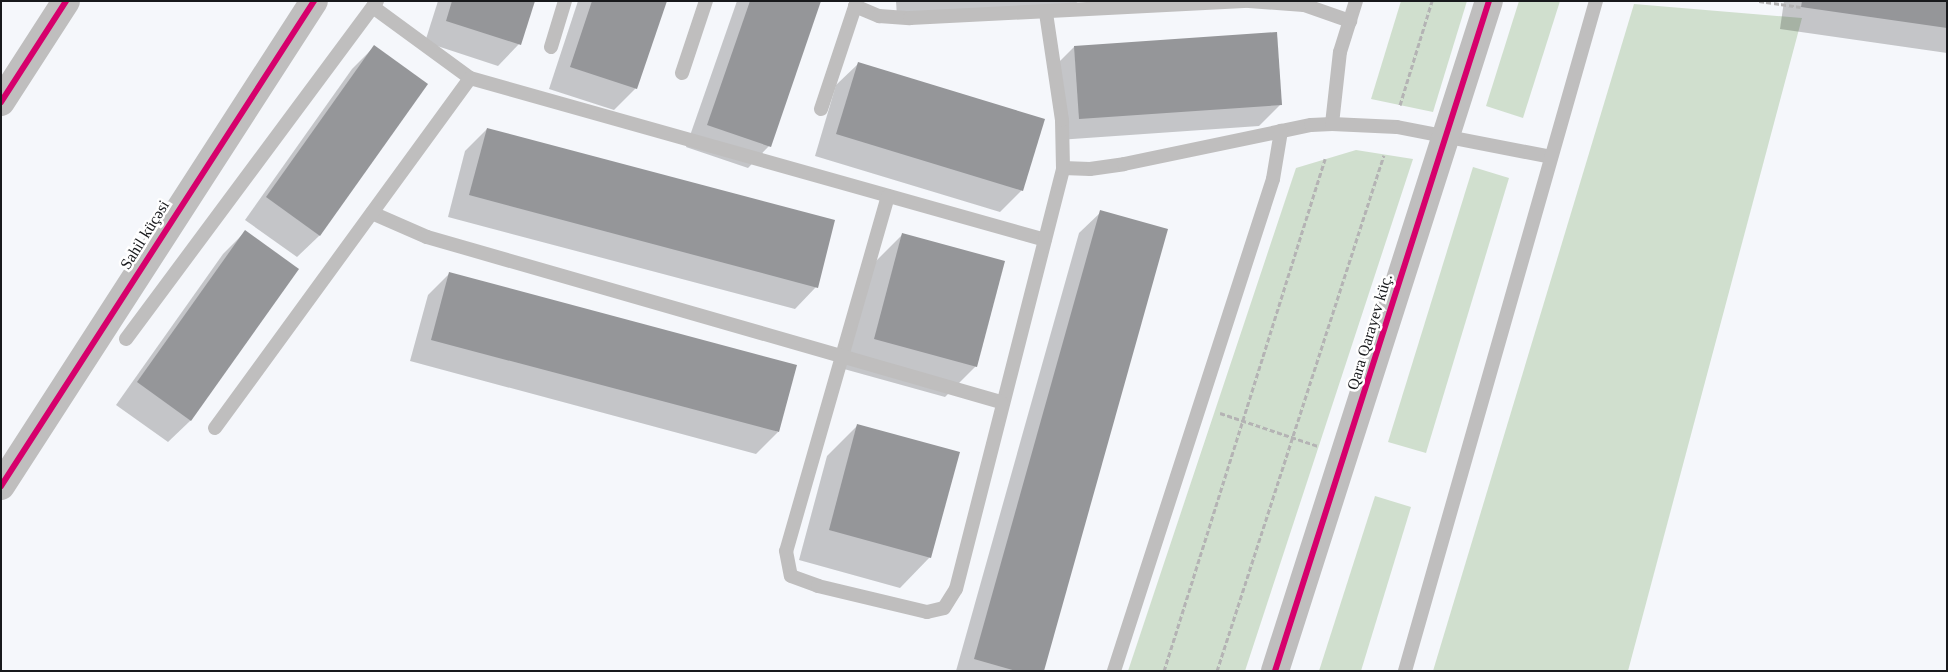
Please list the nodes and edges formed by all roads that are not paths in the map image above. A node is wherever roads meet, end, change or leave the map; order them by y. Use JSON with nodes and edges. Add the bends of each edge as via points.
{"nodes":[{"id":1,"x":66,"y":1,"type":"edge"},
{"id":2,"x":314,"y":1,"type":"edge"},
{"id":3,"x":565,"y":1,"type":"edge"},
{"id":4,"x":706,"y":1,"type":"edge"},
{"id":5,"x":1356,"y":1,"type":"edge"},
{"id":6,"x":1489,"y":1,"type":"edge"},
{"id":7,"x":1596,"y":1,"type":"edge"},
{"id":8,"x":375,"y":4,"type":"edge"},
{"id":9,"x":856,"y":4,"type":"edge"},
{"id":10,"x":1046,"y":13,"type":"junction"},
{"id":11,"x":1350,"y":21,"type":"junction"},
{"id":12,"x":551,"y":47,"type":"dead end"},
{"id":13,"x":682,"y":73,"type":"dead end"},
{"id":14,"x":470,"y":78,"type":"junction"},
{"id":15,"x":1,"y":102,"type":"edge"},
{"id":16,"x":821,"y":109,"type":"dead end"},
{"id":17,"x":1332,"y":124,"type":"junction"},
{"id":18,"x":1281,"y":131,"type":"junction"},
{"id":19,"x":1446,"y":137,"type":"junction"},
{"id":20,"x":1551,"y":157,"type":"junction"},
{"id":21,"x":1063,"y":168,"type":"junction"},
{"id":22,"x":888,"y":196,"type":"junction"},
{"id":23,"x":372,"y":213,"type":"junction"},
{"id":24,"x":1044,"y":240,"type":"junction"},
{"id":25,"x":126,"y":339,"type":"dead end"},
{"id":26,"x":844,"y":356,"type":"junction"},
{"id":27,"x":1001,"y":402,"type":"junction"},
{"id":28,"x":215,"y":428,"type":"dead end"},
{"id":29,"x":1,"y":486,"type":"edge"},
{"id":30,"x":1114,"y":671,"type":"edge"},
{"id":31,"x":1275,"y":671,"type":"edge"},
{"id":32,"x":1405,"y":671,"type":"edge"}],
"edges":[{"from":1,"to":15,"type":"street"},
{"from":2,"to":29,"type":"street","name":"Sahil küçəsi"},
{"from":3,"to":12,"type":"lane"},
{"from":4,"to":13,"type":"lane"},
{"from":5,"to":11,"type":"lane"},
{"from":6,"to":19,"type":"street","name":"Qara Qarayev küç."},
{"from":7,"to":20,"type":"lane"},
{"from":8,"to":14,"type":"lane"},
{"from":8,"to":25,"type":"lane"},
{"from":9,"to":10,"type":"lane","via":[[879,16],[910,18]]},
{"from":9,"to":16,"type":"lane"},
{"from":10,"to":11,"type":"lane","via":[[1249,1],[1304,5]]},
{"from":10,"to":21,"type":"lane","via":[[1062,120]]},
{"from":11,"to":17,"type":"lane","via":[[1340,52]]},
{"from":14,"to":22,"type":"lane"},
{"from":14,"to":23,"type":"lane"},
{"from":17,"to":18,"type":"lane"},
{"from":17,"to":19,"type":"lane","via":[[1396,127]]},
{"from":18,"to":21,"type":"lane","via":[[1124,164],[1090,169]]},
{"from":18,"to":30,"type":"lane","via":[[1274,178]]},
{"from":19,"to":20,"type":"lane"},
{"from":19,"to":31,"type":"street","name":"Qara Qarayev küç."},
{"from":20,"to":32,"type":"lane"},
{"from":21,"to":24,"type":"lane"},
{"from":22,"to":24,"type":"lane"},
{"from":22,"to":26,"type":"lane"},
{"from":23,"to":26,"type":"lane","via":[[427,237]]},
{"from":23,"to":28,"type":"lane"},
{"from":24,"to":27,"type":"lane"},
{"from":26,"to":27,"type":"lane"},
{"from":26,"to":27,"type":"lane","via":[[786,551],[792,576],[818,586],[927,612],[944,608],[956,589]]}]}
